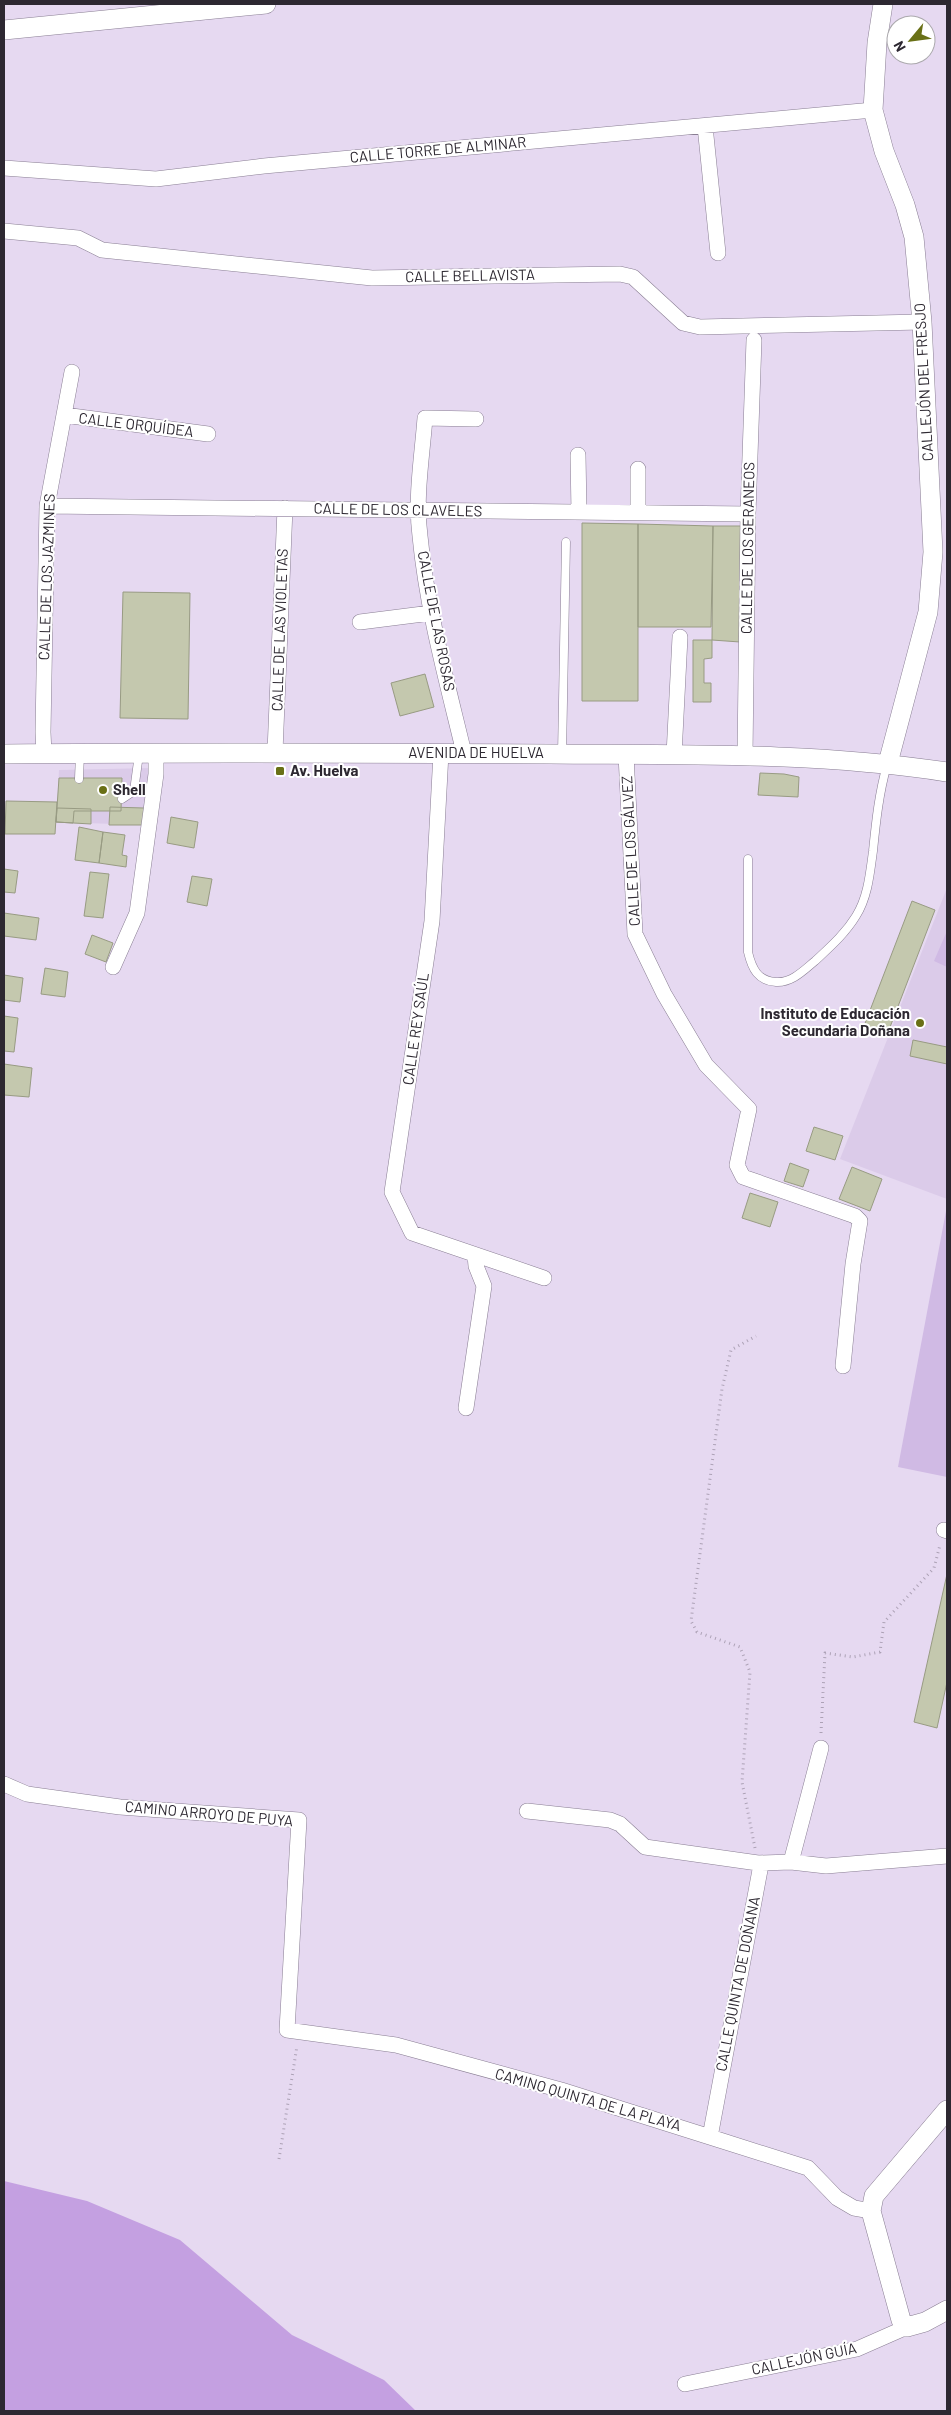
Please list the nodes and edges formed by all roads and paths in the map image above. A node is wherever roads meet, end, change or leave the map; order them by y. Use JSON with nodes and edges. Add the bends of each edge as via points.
{"nodes":[{"id":1,"x":266,"y":4,"type":"edge"},
{"id":2,"x":883,"y":4,"type":"edge"},
{"id":3,"x":4,"y":30,"type":"edge"},
{"id":4,"x":873,"y":110,"type":"junction"},
{"id":5,"x":705,"y":126,"type":"junction"},
{"id":6,"x":4,"y":168,"type":"edge"},
{"id":7,"x":4,"y":231,"type":"edge"},
{"id":8,"x":718,"y":253,"type":"dead end"},
{"id":9,"x":922,"y":322,"type":"junction"},
{"id":10,"x":754,"y":340,"type":"dead end"},
{"id":11,"x":72,"y":372,"type":"dead end"},
{"id":12,"x":64,"y":415,"type":"junction"},
{"id":13,"x":476,"y":419,"type":"dead end"},
{"id":14,"x":208,"y":434,"type":"dead end"},
{"id":15,"x":578,"y":455,"type":"dead end"},
{"id":16,"x":638,"y":469,"type":"dead end"},
{"id":17,"x":47,"y":506,"type":"junction"},
{"id":18,"x":285,"y":508,"type":"junction"},
{"id":19,"x":418,"y":510,"type":"junction"},
{"id":20,"x":579,"y":512,"type":"junction"},
{"id":21,"x":638,"y":513,"type":"junction"},
{"id":22,"x":748,"y":514,"type":"junction"},
{"id":23,"x":566,"y":542,"type":"dead end"},
{"id":24,"x":431,"y":613,"type":"junction"},
{"id":25,"x":360,"y":622,"type":"dead end"},
{"id":26,"x":680,"y":637,"type":"dead end"},
{"id":27,"x":275,"y":752,"type":"junction"},
{"id":28,"x":441,"y":753,"type":"junction"},
{"id":29,"x":464,"y":753,"type":"junction"},
{"id":30,"x":4,"y":754,"type":"edge"},
{"id":31,"x":44,"y":754,"type":"junction"},
{"id":32,"x":80,"y":754,"type":"junction"},
{"id":33,"x":148,"y":754,"type":"junction"},
{"id":34,"x":562,"y":754,"type":"junction"},
{"id":35,"x":626,"y":755,"type":"junction"},
{"id":36,"x":674,"y":755,"type":"junction"},
{"id":37,"x":745,"y":755,"type":"junction"},
{"id":38,"x":888,"y":763,"type":"junction"},
{"id":39,"x":947,"y":772,"type":"edge"},
{"id":40,"x":79,"y":778,"type":"dead end"},
{"id":41,"x":122,"y":799,"type":"dead end"},
{"id":42,"x":748,"y":859,"type":"dead end"},
{"id":43,"x":113,"y":967,"type":"dead end"},
{"id":44,"x":475,"y":1255,"type":"junction"},
{"id":45,"x":544,"y":1278,"type":"dead end"},
{"id":46,"x":756,"y":1336,"type":"dead end"},
{"id":47,"x":843,"y":1366,"type":"dead end"},
{"id":48,"x":466,"y":1408,"type":"dead end"},
{"id":49,"x":946,"y":1531,"type":"edge"},
{"id":50,"x":821,"y":1748,"type":"joint"},
{"id":51,"x":4,"y":1784,"type":"edge"},
{"id":52,"x":527,"y":1811,"type":"dead end"},
{"id":53,"x":947,"y":1856,"type":"edge"},
{"id":54,"x":791,"y":1862,"type":"junction"},
{"id":55,"x":758,"y":1863,"type":"junction"},
{"id":56,"x":293,"y":2030,"type":"junction"},
{"id":57,"x":947,"y":2110,"type":"edge"},
{"id":58,"x":710,"y":2136,"type":"junction"},
{"id":59,"x":279,"y":2159,"type":"dead end"},
{"id":60,"x":871,"y":2211,"type":"junction"},
{"id":61,"x":947,"y":2310,"type":"edge"},
{"id":62,"x":906,"y":2327,"type":"junction"},
{"id":63,"x":685,"y":2384,"type":"dead end"}],
"edges":[{"from":1,"to":3,"type":"street"},
{"from":2,"to":4,"type":"street","name":"CALLEJÓN DEL FRESJO"},
{"from":4,"to":5,"type":"street","name":"CALLE TORRE DE ALMINAR"},
{"from":4,"to":9,"type":"street","name":"CALLEJÓN DEL FRESJO","via":[[914,237]]},
{"from":5,"to":6,"type":"street","name":"CALLE TORRE DE ALMINAR","via":[[264,166],[156,179]]},
{"from":5,"to":8,"type":"street"},
{"from":7,"to":9,"type":"street","name":"CALLE BELLAVISTA","via":[[78,238],[102,250],[372,278],[620,274],[633,277],[683,323],[700,327]]},
{"from":9,"to":38,"type":"street","name":"CALLEJÓN DEL FRESJO","via":[[932,561],[928,612]]},
{"from":10,"to":22,"type":"street","name":"CALLE DE LOS GERANEOS"},
{"from":11,"to":12,"type":"street","name":"CALLE DE LOS JAZMINES"},
{"from":12,"to":14,"type":"street","name":"CALLE ORQUÍDEA"},
{"from":12,"to":17,"type":"street","name":"CALLE DE LOS JAZMINES"},
{"from":13,"to":19,"type":"street","name":"CALLE DE LAS ROSAS","via":[[425,418]]},
{"from":15,"to":20,"type":"street"},
{"from":16,"to":21,"type":"street"},
{"from":17,"to":18,"type":"street","name":"CALLE DE LOS CLAVELES"},
{"from":17,"to":31,"type":"street","name":"CALLE DE LOS JAZMINES"},
{"from":18,"to":19,"type":"street","name":"CALLE DE LOS CLAVELES"},
{"from":18,"to":27,"type":"street","name":"CALLE DE LAS VIOLETAS"},
{"from":19,"to":20,"type":"street","name":"CALLE DE LOS CLAVELES"},
{"from":19,"to":24,"type":"street","name":"CALLE DE LAS ROSAS"},
{"from":20,"to":21,"type":"street","name":"CALLE DE LOS CLAVELES"},
{"from":21,"to":22,"type":"street","name":"CALLE DE LOS CLAVELES"},
{"from":22,"to":37,"type":"street","name":"CALLE DE LOS GERANEOS"},
{"from":23,"to":34,"type":"lane"},
{"from":24,"to":25,"type":"street"},
{"from":24,"to":29,"type":"street","name":"CALLE DE LAS ROSAS"},
{"from":26,"to":36,"type":"street"},
{"from":27,"to":28,"type":"street","name":"AVENIDA DE HUELVA"},
{"from":27,"to":33,"type":"street","name":"AVENIDA DE HUELVA"},
{"from":28,"to":29,"type":"street","name":"AVENIDA DE HUELVA"},
{"from":28,"to":44,"type":"street","name":"CALLE REY SAÚL","via":[[432,921],[392,1192],[412,1233]]},
{"from":29,"to":34,"type":"street","name":"AVENIDA DE HUELVA"},
{"from":30,"to":31,"type":"street","name":"AVENIDA DE HUELVA"},
{"from":31,"to":32,"type":"street","name":"AVENIDA DE HUELVA"},
{"from":32,"to":33,"type":"street","name":"AVENIDA DE HUELVA"},
{"from":32,"to":40,"type":"lane"},
{"from":33,"to":41,"type":"lane","via":[[134,791]]},
{"from":33,"to":43,"type":"street","via":[[156,774],[137,913]]},
{"from":34,"to":35,"type":"street","name":"AVENIDA DE HUELVA"},
{"from":35,"to":36,"type":"street","name":"AVENIDA DE HUELVA"},
{"from":35,"to":47,"type":"street","name":"CALLE DE LOS GÁLVEZ","via":[[635,934],[664,994],[706,1065],[749,1109],[737,1165],[742,1176],[855,1216],[860,1221]]},
{"from":36,"to":37,"type":"street","name":"AVENIDA DE HUELVA"},
{"from":37,"to":38,"type":"street","name":"AVENIDA DE HUELVA"},
{"from":38,"to":39,"type":"street","name":"AVENIDA DE HUELVA"},
{"from":38,"to":42,"type":"lane","via":[[880,788],[869,884],[857,915],[840,938],[805,969],[780,982],[767,981],[756,974],[750,962]]},
{"from":44,"to":45,"type":"street","name":"CALLE REY SAÚL"},
{"from":44,"to":48,"type":"street","via":[[484,1286]]},
{"from":46,"to":55,"type":"path","via":[[731,1350],[722,1389],[691,1621],[697,1632],[740,1647],[750,1672],[742,1782]]},
{"from":49,"to":50,"type":"path","via":[[934,1568],[884,1622],[880,1652],[853,1657],[824,1653]]},
{"from":50,"to":54,"type":"street"},
{"from":51,"to":56,"type":"street","name":"CAMINO ARROYO DE PUYA","via":[[27,1794],[120,1807],[299,1820]]},
{"from":52,"to":55,"type":"street","via":[[610,1820],[620,1824],[645,1847]]},
{"from":53,"to":54,"type":"street","via":[[826,1866]]},
{"from":54,"to":55,"type":"street"},
{"from":55,"to":58,"type":"street","name":"CALLE QUINTA DE DOÑANA","via":[[760,1870]]},
{"from":56,"to":58,"type":"street","name":"CAMINO QUINTA DE LA PLAYA","via":[[396,2046],[561,2090]]},
{"from":56,"to":59,"type":"path"},
{"from":57,"to":60,"type":"street","via":[[874,2196]]},
{"from":58,"to":60,"type":"street","name":"CAMINO QUINTA DE LA PLAYA","via":[[808,2168],[837,2198],[854,2208]]},
{"from":60,"to":62,"type":"street","via":[[901,2320]]},
{"from":61,"to":62,"type":"street","name":"CALLEJÓN GUÍA","via":[[925,2322]]},
{"from":62,"to":63,"type":"street","name":"CALLEJÓN GUÍA","via":[[858,2349]]}]}
